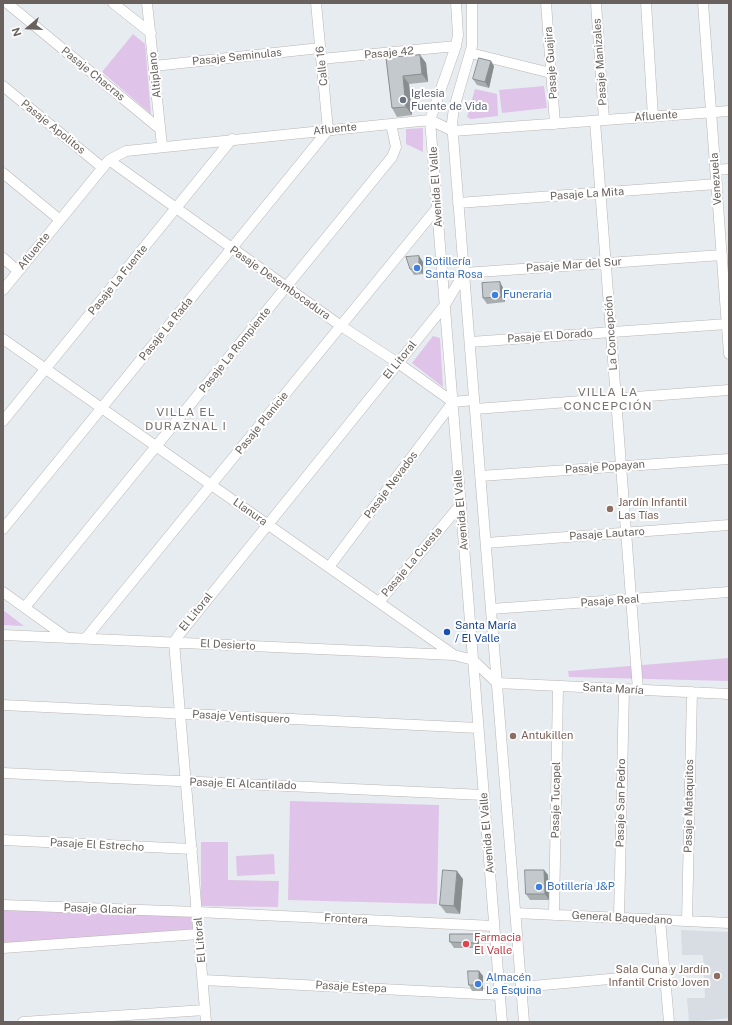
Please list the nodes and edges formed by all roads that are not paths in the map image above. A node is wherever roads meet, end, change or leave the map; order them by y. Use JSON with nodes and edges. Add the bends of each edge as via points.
{"nodes":[{"id":1,"x":6,"y":3,"type":"edge"},
{"id":2,"x":113,"y":3,"type":"edge"},
{"id":3,"x":147,"y":3,"type":"edge"},
{"id":4,"x":316,"y":3,"type":"edge"},
{"id":5,"x":456,"y":3,"type":"edge"},
{"id":6,"x":472,"y":3,"type":"edge"},
{"id":7,"x":546,"y":3,"type":"edge"},
{"id":8,"x":596,"y":3,"type":"edge"},
{"id":9,"x":646,"y":3,"type":"edge"},
{"id":10,"x":703,"y":3,"type":"edge"},
{"id":11,"x":151,"y":33,"type":"junction"},
{"id":12,"x":456,"y":46,"type":"junction"},
{"id":13,"x":320,"y":48,"type":"junction"},
{"id":14,"x":470,"y":53,"type":"junction"},
{"id":15,"x":321,"y":59,"type":"junction"},
{"id":16,"x":154,"y":66,"type":"junction"},
{"id":17,"x":552,"y":73,"type":"junction"},
{"id":18,"x":3,"y":86,"type":"edge"},
{"id":19,"x":729,"y":111,"type":"edge"},
{"id":20,"x":711,"y":112,"type":"junction"},
{"id":21,"x":654,"y":117,"type":"junction"},
{"id":22,"x":430,"y":120,"type":"junction"},
{"id":23,"x":600,"y":120,"type":"junction"},
{"id":24,"x":391,"y":124,"type":"junction"},
{"id":25,"x":555,"y":124,"type":"junction"},
{"id":26,"x":160,"y":129,"type":"junction"},
{"id":27,"x":328,"y":130,"type":"junction"},
{"id":28,"x":453,"y":131,"type":"junction"},
{"id":29,"x":232,"y":139,"type":"junction"},
{"id":30,"x":162,"y":146,"type":"junction"},
{"id":31,"x":106,"y":164,"type":"junction"},
{"id":32,"x":729,"y":169,"type":"edge"},
{"id":33,"x":715,"y":170,"type":"junction"},
{"id":34,"x":3,"y":173,"type":"edge"},
{"id":35,"x":716,"y":184,"type":"junction"},
{"id":36,"x":600,"y":193,"type":"junction"},
{"id":37,"x":458,"y":204,"type":"junction"},
{"id":38,"x":437,"y":208,"type":"junction"},
{"id":39,"x":176,"y":209,"type":"junction"},
{"id":40,"x":724,"y":218,"type":"edge"},
{"id":41,"x":60,"y":220,"type":"junction"},
{"id":42,"x":232,"y":249,"type":"junction"},
{"id":43,"x":722,"y":255,"type":"junction"},
{"id":44,"x":3,"y":258,"type":"edge"},
{"id":45,"x":606,"y":263,"type":"junction"},
{"id":46,"x":726,"y":268,"type":"edge"},
{"id":47,"x":18,"y":271,"type":"junction"},
{"id":48,"x":464,"y":273,"type":"junction"},
{"id":49,"x":286,"y":288,"type":"junction"},
{"id":50,"x":3,"y":290,"type":"edge"},
{"id":51,"x":445,"y":305,"type":"junction"},
{"id":52,"x":727,"y":320,"type":"edge"},
{"id":53,"x":341,"y":326,"type":"junction"},
{"id":54,"x":611,"y":332,"type":"junction"},
{"id":55,"x":3,"y":339,"type":"edge"},
{"id":56,"x":470,"y":342,"type":"junction"},
{"id":57,"x":729,"y":354,"type":"edge"},
{"id":58,"x":398,"y":363,"type":"junction"},
{"id":59,"x":46,"y":369,"type":"junction"},
{"id":60,"x":729,"y":390,"type":"edge"},
{"id":61,"x":616,"y":398,"type":"junction"},
{"id":62,"x":453,"y":402,"type":"junction"},
{"id":63,"x":474,"y":404,"type":"junction"},
{"id":64,"x":102,"y":408,"type":"junction"},
{"id":65,"x":3,"y":421,"type":"edge"},
{"id":66,"x":156,"y":446,"type":"junction"},
{"id":67,"x":729,"y":459,"type":"edge"},
{"id":68,"x":621,"y":466,"type":"junction"},
{"id":69,"x":480,"y":476,"type":"junction"},
{"id":70,"x":212,"y":485,"type":"junction"},
{"id":71,"x":461,"y":504,"type":"junction"},
{"id":72,"x":268,"y":524,"type":"junction"},
{"id":73,"x":729,"y":525,"type":"edge"},
{"id":74,"x":3,"y":529,"type":"edge"},
{"id":75,"x":626,"y":533,"type":"junction"},
{"id":76,"x":486,"y":543,"type":"junction"},
{"id":77,"x":329,"y":567,"type":"junction"},
{"id":78,"x":3,"y":592,"type":"edge"},
{"id":79,"x":729,"y":592,"type":"edge"},
{"id":80,"x":631,"y":599,"type":"junction"},
{"id":81,"x":379,"y":602,"type":"junction"},
{"id":82,"x":25,"y":608,"type":"junction"},
{"id":83,"x":491,"y":609,"type":"junction"},
{"id":84,"x":3,"y":635,"type":"edge"},
{"id":85,"x":67,"y":638,"type":"junction"},
{"id":86,"x":86,"y":638,"type":"junction"},
{"id":87,"x":174,"y":642,"type":"junction"},
{"id":88,"x":454,"y":655,"type":"junction"},
{"id":89,"x":473,"y":660,"type":"junction"},
{"id":90,"x":496,"y":683,"type":"junction"},
{"id":91,"x":558,"y":686,"type":"junction"},
{"id":92,"x":624,"y":689,"type":"junction"},
{"id":93,"x":638,"y":690,"type":"junction"},
{"id":94,"x":692,"y":692,"type":"junction"},
{"id":95,"x":729,"y":694,"type":"edge"},
{"id":96,"x":3,"y":705,"type":"edge"},
{"id":97,"x":180,"y":714,"type":"junction"},
{"id":98,"x":478,"y":728,"type":"junction"},
{"id":99,"x":3,"y":772,"type":"edge"},
{"id":100,"x":186,"y":782,"type":"junction"},
{"id":101,"x":484,"y":794,"type":"junction"},
{"id":102,"x":3,"y":840,"type":"edge"},
{"id":103,"x":192,"y":849,"type":"junction"},
{"id":104,"x":3,"y":905,"type":"edge"},
{"id":105,"x":197,"y":912,"type":"junction"},
{"id":106,"x":515,"y":913,"type":"junction"},
{"id":107,"x":554,"y":915,"type":"junction"},
{"id":108,"x":619,"y":918,"type":"junction"},
{"id":109,"x":660,"y":920,"type":"junction"},
{"id":110,"x":687,"y":921,"type":"junction"},
{"id":111,"x":729,"y":923,"type":"edge"},
{"id":112,"x":494,"y":926,"type":"junction"},
{"id":113,"x":199,"y":934,"type":"junction"},
{"id":114,"x":3,"y":948,"type":"edge"},
{"id":115,"x":665,"y":974,"type":"junction"},
{"id":116,"x":203,"y":980,"type":"junction"},
{"id":117,"x":521,"y":987,"type":"junction"},
{"id":118,"x":500,"y":995,"type":"junction"},
{"id":119,"x":205,"y":1010,"type":"junction"},
{"id":120,"x":118,"y":1019,"type":"edge"},
{"id":121,"x":23,"y":1022,"type":"edge"},
{"id":122,"x":206,"y":1022,"type":"edge"},
{"id":123,"x":502,"y":1022,"type":"edge"},
{"id":124,"x":524,"y":1022,"type":"edge"},
{"id":125,"x":669,"y":1022,"type":"edge"}],
"edges":[{"from":1,"to":26,"type":"street","name":"Pasaje Chacras"},
{"from":2,"to":11,"type":"street"},
{"from":3,"to":11,"type":"street","name":"Altiplano"},
{"from":4,"to":13,"type":"street","name":"Calle 16"},
{"from":5,"to":12,"type":"street","name":"Avenida El Valle"},
{"from":6,"to":14,"type":"street","name":"Avenida El Valle","via":[[473,32]]},
{"from":7,"to":17,"type":"street","name":"Pasaje Guajira"},
{"from":8,"to":23,"type":"street","name":"Pasaje Manizales"},
{"from":9,"to":21,"type":"street"},
{"from":10,"to":20,"type":"street","name":"Venezuela"},
{"from":11,"to":16,"type":"street","name":"Altiplano"},
{"from":12,"to":15,"type":"street","name":"Pasaje 42"},
{"from":12,"to":22,"type":"street","name":"Avenida El Valle"},
{"from":13,"to":15,"type":"street","name":"Calle 16"},
{"from":13,"to":16,"type":"street","name":"Pasaje Seminulas"},
{"from":14,"to":17,"type":"street"},
{"from":14,"to":28,"type":"street","name":"Avenida El Valle","via":[[454,108]]},
{"from":15,"to":27,"type":"street","name":"Calle 16"},
{"from":16,"to":26,"type":"street","name":"Altiplano"},
{"from":17,"to":25,"type":"street","name":"Pasaje Guajira"},
{"from":18,"to":31,"type":"street","name":"Pasaje Apolitos"},
{"from":19,"to":20,"type":"street","name":"Afluente"},
{"from":20,"to":21,"type":"street","name":"Afluente"},
{"from":20,"to":33,"type":"street","name":"Venezuela"},
{"from":21,"to":23,"type":"street","name":"Afluente"},
{"from":22,"to":24,"type":"street","name":"Afluente"},
{"from":22,"to":28,"type":"street","name":"Afluente"},
{"from":22,"to":38,"type":"street","name":"Avenida El Valle"},
{"from":23,"to":25,"type":"street","name":"Afluente"},
{"from":23,"to":36,"type":"street","name":"La Concepción"},
{"from":24,"to":27,"type":"street","name":"Afluente"},
{"from":24,"to":49,"type":"street","name":"Pasaje La Rompiente","via":[[396,147],[394,154]]},
{"from":25,"to":28,"type":"street","name":"Afluente"},
{"from":26,"to":30,"type":"street","name":"Altiplano"},
{"from":27,"to":29,"type":"street","name":"Afluente"},
{"from":27,"to":42,"type":"street","name":"Pasaje La Rada"},
{"from":28,"to":37,"type":"street","name":"Avenida El Valle"},
{"from":29,"to":30,"type":"street","name":"Afluente"},
{"from":29,"to":39,"type":"street","name":"Pasaje La Fuente"},
{"from":30,"to":31,"type":"street","name":"Afluente","via":[[126,150]]},
{"from":31,"to":39,"type":"street","name":"Pasaje Desembocadura"},
{"from":31,"to":41,"type":"street","name":"Afluente"},
{"from":32,"to":33,"type":"street"},
{"from":33,"to":35,"type":"street","name":"Venezuela"},
{"from":34,"to":41,"type":"street"},
{"from":35,"to":36,"type":"street","name":"Pasaje La Mita"},
{"from":35,"to":40,"type":"street","name":"Venezuela"},
{"from":36,"to":37,"type":"street","name":"Pasaje La Mita"},
{"from":36,"to":45,"type":"street","name":"La Concepción"},
{"from":37,"to":48,"type":"street","name":"Avenida El Valle"},
{"from":38,"to":51,"type":"street","name":"Avenida El Valle"},
{"from":38,"to":53,"type":"street","name":"Pasaje Planicie"},
{"from":39,"to":42,"type":"street","name":"Pasaje Desembocadura"},
{"from":39,"to":59,"type":"street","name":"Pasaje La Fuente"},
{"from":40,"to":43,"type":"street","name":"Venezuela"},
{"from":41,"to":47,"type":"street","name":"Afluente"},
{"from":42,"to":49,"type":"street","name":"Pasaje Desembocadura"},
{"from":42,"to":64,"type":"street","name":"Pasaje La Rada"},
{"from":43,"to":45,"type":"street","name":"Pasaje Mar del Sur"},
{"from":43,"to":46,"type":"street","name":"Venezuela"},
{"from":44,"to":47,"type":"street"},
{"from":45,"to":48,"type":"street","name":"Pasaje Mar del Sur"},
{"from":45,"to":54,"type":"street","name":"La Concepción"},
{"from":46,"to":52,"type":"street","name":"Venezuela"},
{"from":47,"to":50,"type":"street","name":"Afluente"},
{"from":48,"to":51,"type":"street"},
{"from":48,"to":56,"type":"street","name":"Avenida El Valle"},
{"from":49,"to":53,"type":"street","name":"Pasaje Desembocadura"},
{"from":49,"to":66,"type":"street","name":"Pasaje La Rompiente"},
{"from":51,"to":58,"type":"street","name":"El Litoral"},
{"from":51,"to":62,"type":"street","name":"Avenida El Valle"},
{"from":52,"to":54,"type":"street","name":"Pasaje El Dorado"},
{"from":52,"to":57,"type":"street","name":"Venezuela"},
{"from":53,"to":58,"type":"street","name":"Pasaje Desembocadura"},
{"from":53,"to":70,"type":"street","name":"Pasaje Planicie"},
{"from":54,"to":56,"type":"street","name":"Pasaje El Dorado"},
{"from":54,"to":61,"type":"street","name":"La Concepción"},
{"from":55,"to":59,"type":"street","name":"Llanura"},
{"from":56,"to":63,"type":"street","name":"Avenida El Valle"},
{"from":58,"to":62,"type":"street","name":"Pasaje Desembocadura"},
{"from":58,"to":72,"type":"street","name":"El Litoral"},
{"from":59,"to":64,"type":"street","name":"Llanura"},
{"from":59,"to":65,"type":"street","name":"Pasaje La Fuente"},
{"from":60,"to":61,"type":"street"},
{"from":61,"to":63,"type":"street"},
{"from":61,"to":68,"type":"street","name":"La Concepción"},
{"from":62,"to":63,"type":"street"},
{"from":62,"to":71,"type":"street","name":"Avenida El Valle"},
{"from":62,"to":77,"type":"street","name":"Pasaje Nevados"},
{"from":63,"to":69,"type":"street","name":"Avenida El Valle"},
{"from":64,"to":66,"type":"street","name":"Llanura"},
{"from":64,"to":74,"type":"street","name":"Pasaje La Rada"},
{"from":66,"to":70,"type":"street","name":"Llanura"},
{"from":66,"to":82,"type":"street","name":"Pasaje La Rompiente"},
{"from":67,"to":68,"type":"street","name":"Pasaje Popayan"},
{"from":68,"to":69,"type":"street","name":"Pasaje Popayan"},
{"from":68,"to":75,"type":"street","name":"La Concepción"},
{"from":69,"to":76,"type":"street","name":"Avenida El Valle"},
{"from":70,"to":72,"type":"street","name":"Llanura"},
{"from":70,"to":86,"type":"street","name":"Pasaje Planicie"},
{"from":71,"to":81,"type":"street","name":"Pasaje La Cuesta"},
{"from":71,"to":89,"type":"street","name":"Avenida El Valle"},
{"from":72,"to":77,"type":"street","name":"Llanura"},
{"from":72,"to":87,"type":"street","name":"El Litoral"},
{"from":73,"to":75,"type":"street","name":"Pasaje Lautaro"},
{"from":75,"to":76,"type":"street","name":"Pasaje Lautaro"},
{"from":75,"to":80,"type":"street","name":"La Concepción"},
{"from":76,"to":83,"type":"street","name":"Avenida El Valle"},
{"from":77,"to":81,"type":"street","name":"Llanura"},
{"from":78,"to":82,"type":"street"},
{"from":79,"to":80,"type":"street","name":"Pasaje Real"},
{"from":80,"to":83,"type":"street","name":"Pasaje Real"},
{"from":80,"to":93,"type":"street","name":"La Concepción"},
{"from":81,"to":88,"type":"street","name":"Llanura"},
{"from":82,"to":85,"type":"street"},
{"from":83,"to":90,"type":"street","name":"Avenida El Valle"},
{"from":84,"to":85,"type":"street","name":"El Desierto"},
{"from":85,"to":86,"type":"street","name":"El Desierto"},
{"from":86,"to":87,"type":"street","name":"El Desierto"},
{"from":87,"to":88,"type":"street","name":"El Desierto"},
{"from":87,"to":97,"type":"street","name":"El Litoral"},
{"from":88,"to":89,"type":"street","name":"Llanura"},
{"from":89,"to":90,"type":"street"},
{"from":89,"to":98,"type":"street","name":"Avenida El Valle"},
{"from":90,"to":91,"type":"street","name":"Santa María"},
{"from":90,"to":106,"type":"street","name":"Avenida El Valle"},
{"from":91,"to":92,"type":"street","name":"Santa María"},
{"from":91,"to":107,"type":"street","name":"Pasaje Tucapel"},
{"from":92,"to":93,"type":"street","name":"Santa María"},
{"from":92,"to":108,"type":"street","name":"Pasaje San Pedro"},
{"from":93,"to":94,"type":"street","name":"Santa María"},
{"from":94,"to":95,"type":"street","name":"Santa María"},
{"from":94,"to":110,"type":"street","name":"Pasaje Mataquitos"},
{"from":96,"to":97,"type":"street","name":"Pasaje Ventisquero"},
{"from":97,"to":98,"type":"street","name":"Pasaje Ventisquero"},
{"from":97,"to":100,"type":"street","name":"El Litoral"},
{"from":98,"to":101,"type":"street","name":"Avenida El Valle"},
{"from":99,"to":100,"type":"street","name":"Pasaje El Alcantilado"},
{"from":100,"to":101,"type":"street","name":"Pasaje El Alcantilado"},
{"from":100,"to":103,"type":"street","name":"El Litoral"},
{"from":101,"to":112,"type":"street","name":"Avenida El Valle"},
{"from":102,"to":103,"type":"street","name":"Pasaje El Estrecho"},
{"from":103,"to":105,"type":"street","name":"El Litoral"},
{"from":104,"to":105,"type":"street","name":"Pasaje Glaciar"},
{"from":105,"to":112,"type":"street","name":"Frontera"},
{"from":105,"to":113,"type":"street","name":"El Litoral"},
{"from":106,"to":107,"type":"street","name":"General Baquedano"},
{"from":106,"to":117,"type":"street","name":"Avenida El Valle"},
{"from":107,"to":108,"type":"street","name":"General Baquedano"},
{"from":108,"to":109,"type":"street","name":"General Baquedano"},
{"from":109,"to":110,"type":"street","name":"General Baquedano"},
{"from":109,"to":115,"type":"street"},
{"from":110,"to":111,"type":"street","name":"General Baquedano"},
{"from":112,"to":118,"type":"street","name":"Avenida El Valle"},
{"from":113,"to":114,"type":"street"},
{"from":113,"to":116,"type":"street","name":"El Litoral"},
{"from":115,"to":117,"type":"street"},
{"from":115,"to":125,"type":"street"},
{"from":116,"to":118,"type":"street","name":"Pasaje Estepa"},
{"from":116,"to":119,"type":"street","name":"El Litoral"},
{"from":117,"to":124,"type":"street","name":"Avenida El Valle"},
{"from":118,"to":123,"type":"street","name":"Avenida El Valle"},
{"from":119,"to":120,"type":"street"},
{"from":119,"to":122,"type":"street","name":"El Litoral"},
{"from":120,"to":121,"type":"street"}]}
